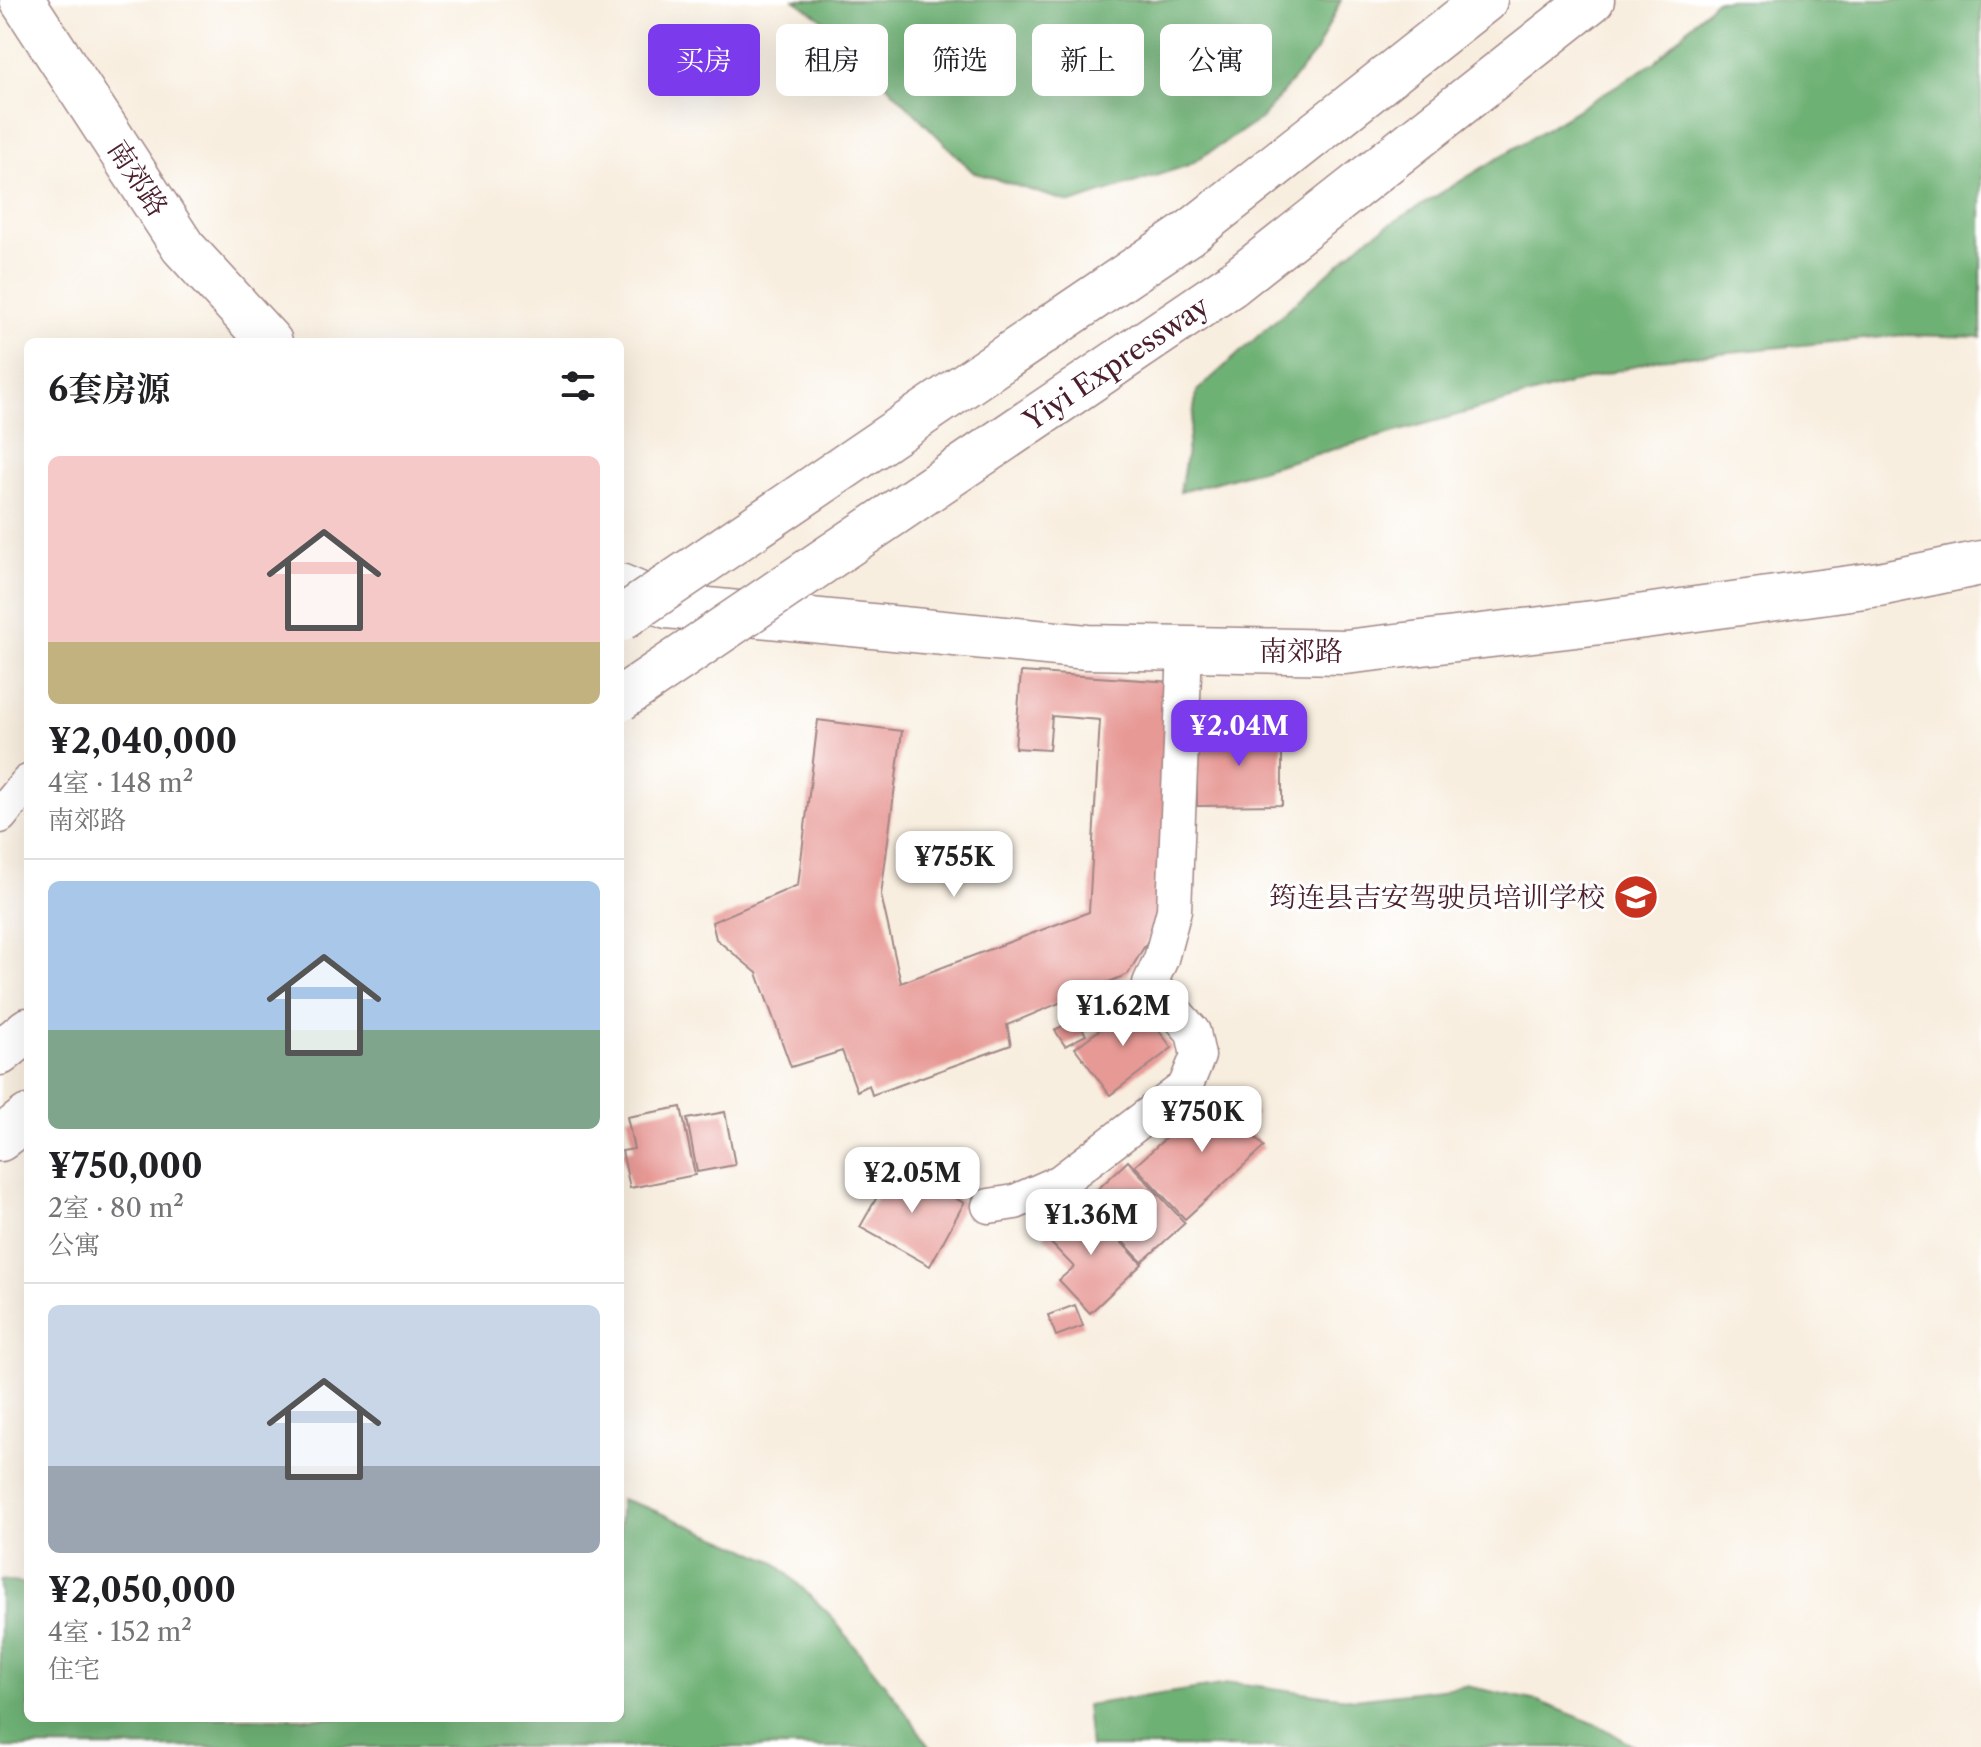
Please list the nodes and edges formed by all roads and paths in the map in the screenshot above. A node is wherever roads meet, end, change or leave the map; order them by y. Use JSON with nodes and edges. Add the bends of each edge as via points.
{"nodes":[{"id":1,"x":22,"y":0,"type":"edge"},
{"id":2,"x":1485,"y":0,"type":"edge"},
{"id":3,"x":1592,"y":0,"type":"edge"},
{"id":4,"x":266,"y":338,"type":"edge"},
{"id":5,"x":1981,"y":563,"type":"edge"},
{"id":6,"x":624,"y":588,"type":"edge"},
{"id":7,"x":624,"y":616,"type":"edge"},
{"id":8,"x":1185,"y":650,"type":"junction"},
{"id":9,"x":624,"y":696,"type":"edge"},
{"id":10,"x":24,"y":787,"type":"edge"},
{"id":11,"x":0,"y":816,"type":"edge"},
{"id":12,"x":24,"y":1033,"type":"edge"},
{"id":13,"x":0,"y":1053,"type":"edge"},
{"id":14,"x":24,"y":1120,"type":"edge"},
{"id":15,"x":0,"y":1139,"type":"edge"},
{"id":16,"x":989,"y":1206,"type":"dead end"}],
"edges":[{"from":1,"to":4,"type":"main road","name":"南郊路","via":[[183,247]]},
{"from":2,"to":7,"type":"main road","bridge":true,"via":[[1192,231]]},
{"from":3,"to":9,"type":"main road","name":"Yiyi Expressway","bridge":true,"via":[[1231,285]]},
{"from":5,"to":8,"type":"main road","name":"南郊路","via":[[1879,584],[1345,652]]},
{"from":6,"to":8,"type":"main road","name":"南郊路","via":[[667,606],[1087,647]]},
{"from":8,"to":16,"type":"street","via":[[1174,910],[1150,983],[1193,1032],[1198,1056],[1185,1087],[1060,1182],[1015,1202]]},
{"from":10,"to":11,"type":"street"},
{"from":12,"to":13,"type":"main road"},
{"from":14,"to":15,"type":"main road"}]}
